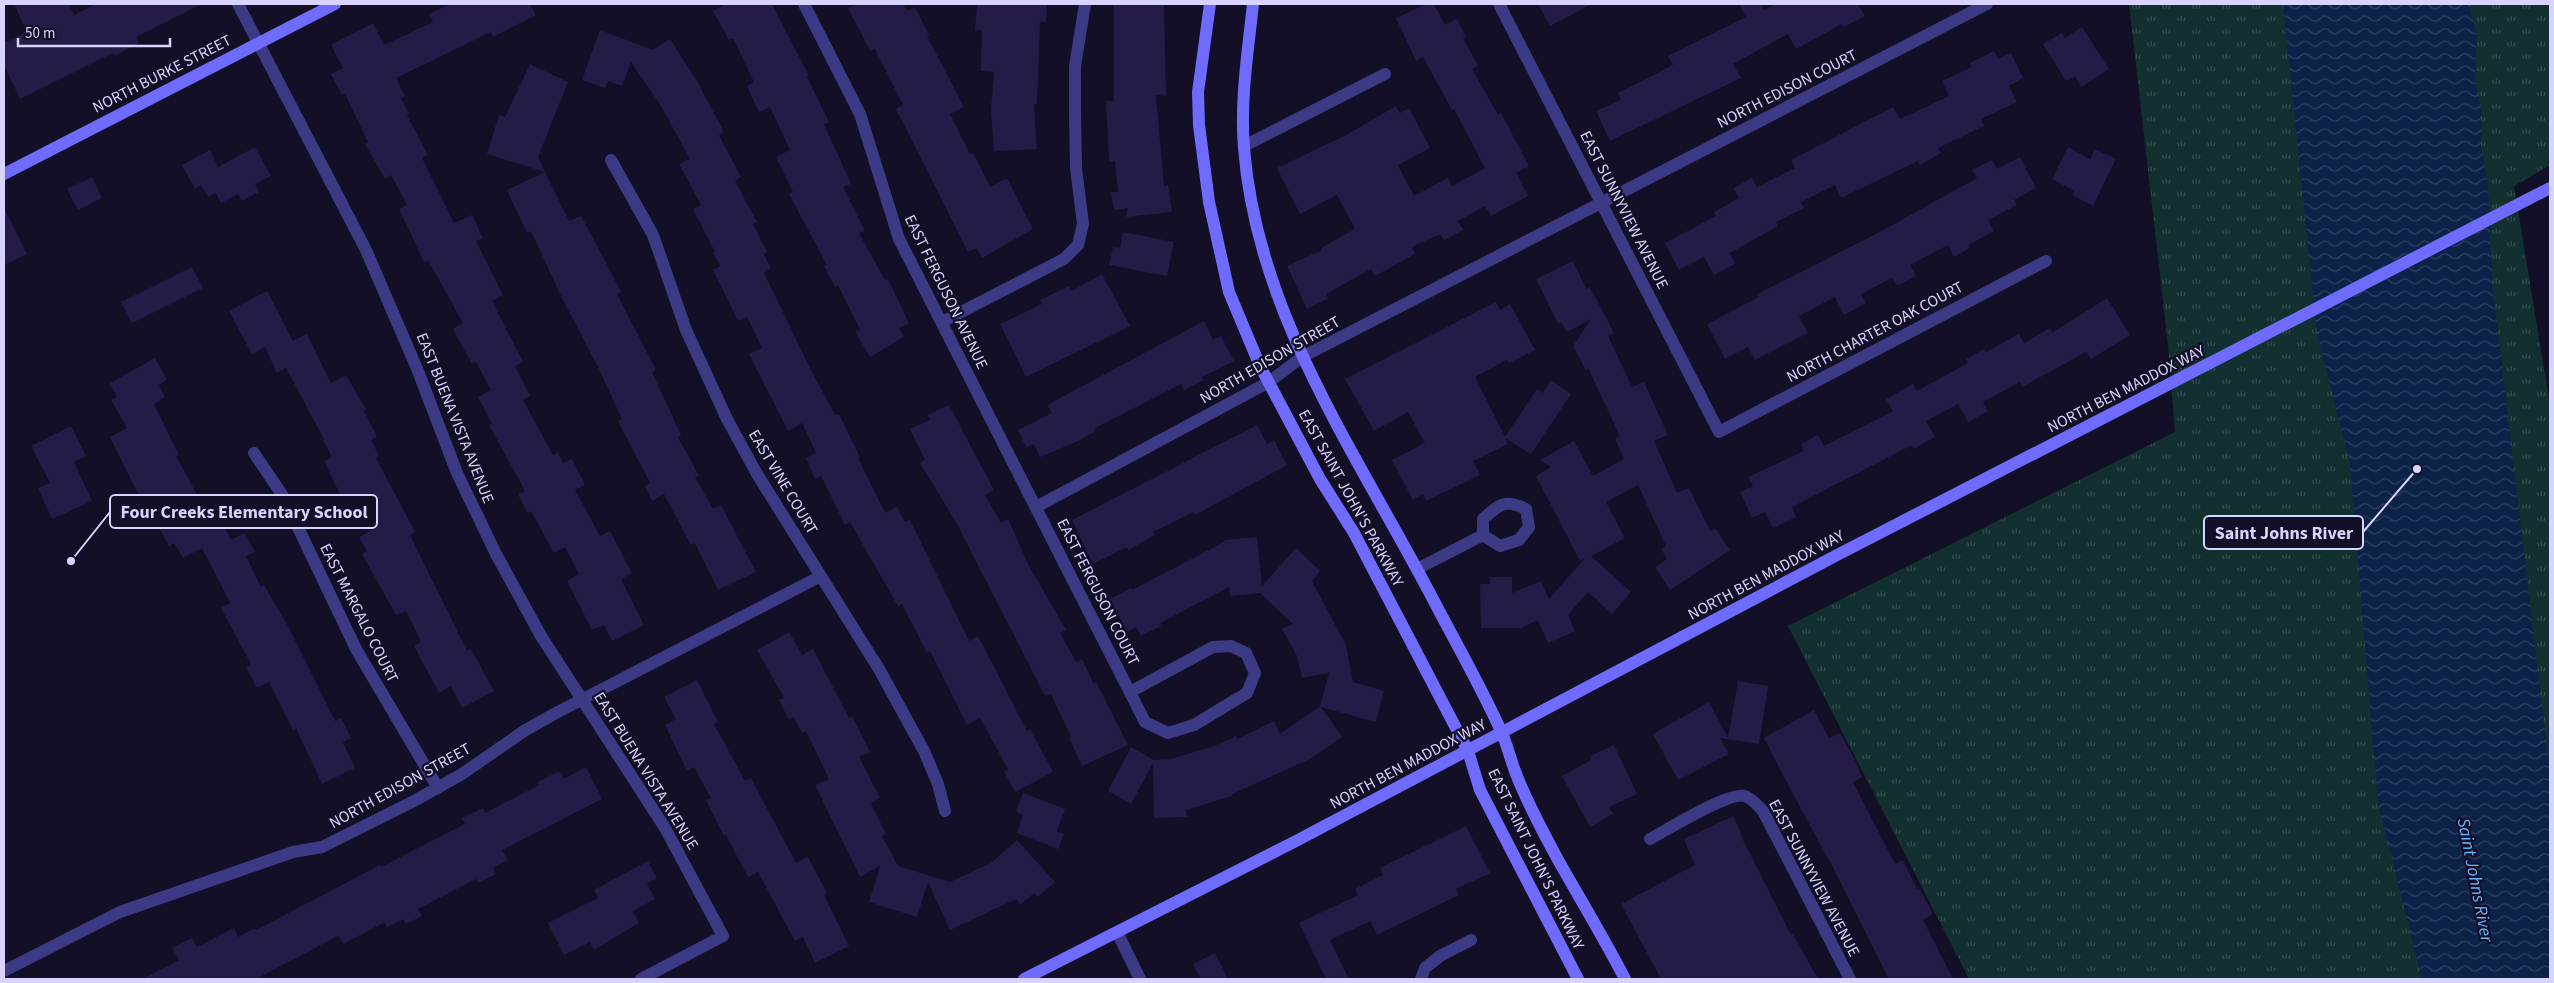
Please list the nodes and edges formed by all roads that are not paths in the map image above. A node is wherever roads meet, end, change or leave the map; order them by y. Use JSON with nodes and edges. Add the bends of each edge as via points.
{"nodes":[{"id":1,"x":238,"y":4,"type":"edge"},
{"id":2,"x":335,"y":4,"type":"edge"},
{"id":3,"x":804,"y":4,"type":"edge"},
{"id":4,"x":1086,"y":4,"type":"edge"},
{"id":5,"x":1210,"y":4,"type":"edge"},
{"id":6,"x":1253,"y":4,"type":"edge"},
{"id":7,"x":1499,"y":4,"type":"edge"},
{"id":8,"x":1987,"y":4,"type":"edge"},
{"id":9,"x":258,"y":43,"type":"junction"},
{"id":10,"x":1386,"y":74,"type":"dead end"},
{"id":11,"x":1244,"y":146,"type":"junction"},
{"id":12,"x":611,"y":160,"type":"dead end"},
{"id":13,"x":4,"y":174,"type":"edge"},
{"id":14,"x":2550,"y":188,"type":"edge"},
{"id":15,"x":1603,"y":203,"type":"junction"},
{"id":16,"x":2046,"y":261,"type":"dead end"},
{"id":17,"x":942,"y":322,"type":"junction"},
{"id":18,"x":1302,"y":357,"type":"junction"},
{"id":19,"x":1269,"y":382,"type":"junction"},
{"id":20,"x":1719,"y":432,"type":"joint"},
{"id":21,"x":254,"y":453,"type":"dead end"},
{"id":22,"x":1036,"y":507,"type":"junction"},
{"id":23,"x":1482,"y":535,"type":"dead end"},
{"id":24,"x":1417,"y":569,"type":"junction"},
{"id":25,"x":821,"y":576,"type":"junction"},
{"id":26,"x":1130,"y":692,"type":"junction"},
{"id":27,"x":582,"y":699,"type":"junction"},
{"id":28,"x":1502,"y":733,"type":"junction"},
{"id":29,"x":1468,"y":751,"type":"junction"},
{"id":30,"x":438,"y":788,"type":"junction"},
{"id":31,"x":945,"y":810,"type":"dead end"},
{"id":32,"x":1650,"y":839,"type":"dead end"},
{"id":33,"x":1117,"y":932,"type":"junction"},
{"id":34,"x":1471,"y":940,"type":"dead end"},
{"id":35,"x":4,"y":971,"type":"edge"},
{"id":36,"x":641,"y":979,"type":"edge"},
{"id":37,"x":1024,"y":979,"type":"edge"},
{"id":38,"x":1140,"y":979,"type":"edge"},
{"id":39,"x":1421,"y":979,"type":"edge"},
{"id":40,"x":1578,"y":979,"type":"edge"},
{"id":41,"x":1625,"y":979,"type":"edge"},
{"id":42,"x":1850,"y":979,"type":"edge"}],
"edges":[{"from":1,"to":9,"type":"street","name":"EAST BUENA VISTA AVENUE"},
{"from":2,"to":9,"type":"main road","name":"NORTH BURKE STREET"},
{"from":3,"to":17,"type":"street","name":"EAST FERGUSON AVENUE","via":[[860,114],[899,239]]},
{"from":4,"to":17,"type":"street","via":[[1075,66],[1076,168],[1083,224],[1078,245],[1064,258]]},
{"from":5,"to":19,"type":"main road","name":"EAST SAINT JOHN'S PARKWAY","via":[[1198,92],[1208,202],[1229,292]]},
{"from":6,"to":11,"type":"main road","name":"EAST SAINT JOHN'S PARKWAY","via":[[1244,93]]},
{"from":7,"to":15,"type":"street","name":"EAST SUNNYVIEW AVENUE"},
{"from":8,"to":15,"type":"street","name":"NORTH EDISON COURT"},
{"from":9,"to":13,"type":"main road","name":"NORTH BURKE STREET"},
{"from":9,"to":27,"type":"street","name":"EAST BUENA VISTA AVENUE","via":[[366,250],[457,473],[496,554],[541,636]]},
{"from":10,"to":11,"type":"street"},
{"from":11,"to":18,"type":"main road","name":"EAST SAINT JOHN'S PARKWAY","via":[[1250,197],[1262,253]]},
{"from":12,"to":25,"type":"street","name":"EAST VINE COURT","via":[[653,235],[686,330],[727,420]]},
{"from":14,"to":28,"type":"main road","name":"NORTH BEN MADDOX WAY","via":[[1838,554]]},
{"from":15,"to":18,"type":"street","name":"NORTH EDISON STREET"},
{"from":15,"to":20,"type":"street","name":"EAST SUNNYVIEW AVENUE"},
{"from":16,"to":20,"type":"street","name":"NORTH CHARTER OAK COURT"},
{"from":17,"to":22,"type":"street","name":"EAST FERGUSON AVENUE"},
{"from":18,"to":19,"type":"street","name":"NORTH EDISON STREET"},
{"from":18,"to":24,"type":"main road","name":"EAST SAINT JOHN'S PARKWAY"},
{"from":19,"to":22,"type":"street","name":"NORTH EDISON STREET"},
{"from":19,"to":29,"type":"main road","name":"EAST SAINT JOHN'S PARKWAY","via":[[1320,479],[1354,533]]},
{"from":21,"to":30,"type":"street","name":"EAST MARGALO COURT","via":[[283,496],[356,649]]},
{"from":22,"to":26,"type":"street","name":"EAST FERGUSON COURT"},
{"from":23,"to":24,"type":"street","name":"EAST SAINT JOHN'S PARKWAY"},
{"from":24,"to":28,"type":"main road","name":"EAST SAINT JOHN'S PARKWAY"},
{"from":25,"to":27,"type":"street","name":"NORTH EDISON STREET"},
{"from":25,"to":31,"type":"street","name":"EAST VINE COURT","via":[[879,669],[924,751]]},
{"from":26,"to":26,"type":"street","name":"EAST FERGUSON COURT","via":[[1145,722],[1168,733],[1194,725],[1247,692],[1255,673],[1246,653],[1231,646],[1213,647]]},
{"from":27,"to":30,"type":"street","name":"NORTH EDISON STREET","via":[[524,731]]},
{"from":27,"to":36,"type":"street","name":"EAST BUENA VISTA AVENUE","via":[[665,828],[723,936]]},
{"from":28,"to":29,"type":"main road","name":"NORTH BEN MADDOX WAY"},
{"from":28,"to":41,"type":"main road","name":"EAST SAINT JOHN'S PARKWAY","via":[[1515,772],[1554,850]]},
{"from":29,"to":33,"type":"main road","name":"NORTH BEN MADDOX WAY"},
{"from":29,"to":40,"type":"main road","name":"EAST SAINT JOHN'S PARKWAY","via":[[1480,790]]},
{"from":30,"to":35,"type":"street","name":"NORTH EDISON STREET","via":[[322,847],[293,852],[120,912]]},
{"from":32,"to":42,"type":"street","name":"EAST SUNNYVIEW AVENUE","via":[[1720,801],[1745,796],[1754,802],[1763,811]]},
{"from":33,"to":37,"type":"main road","name":"NORTH BEN MADDOX WAY"},
{"from":33,"to":38,"type":"street"},
{"from":34,"to":39,"type":"street","via":[[1440,956],[1425,968]]}]}
